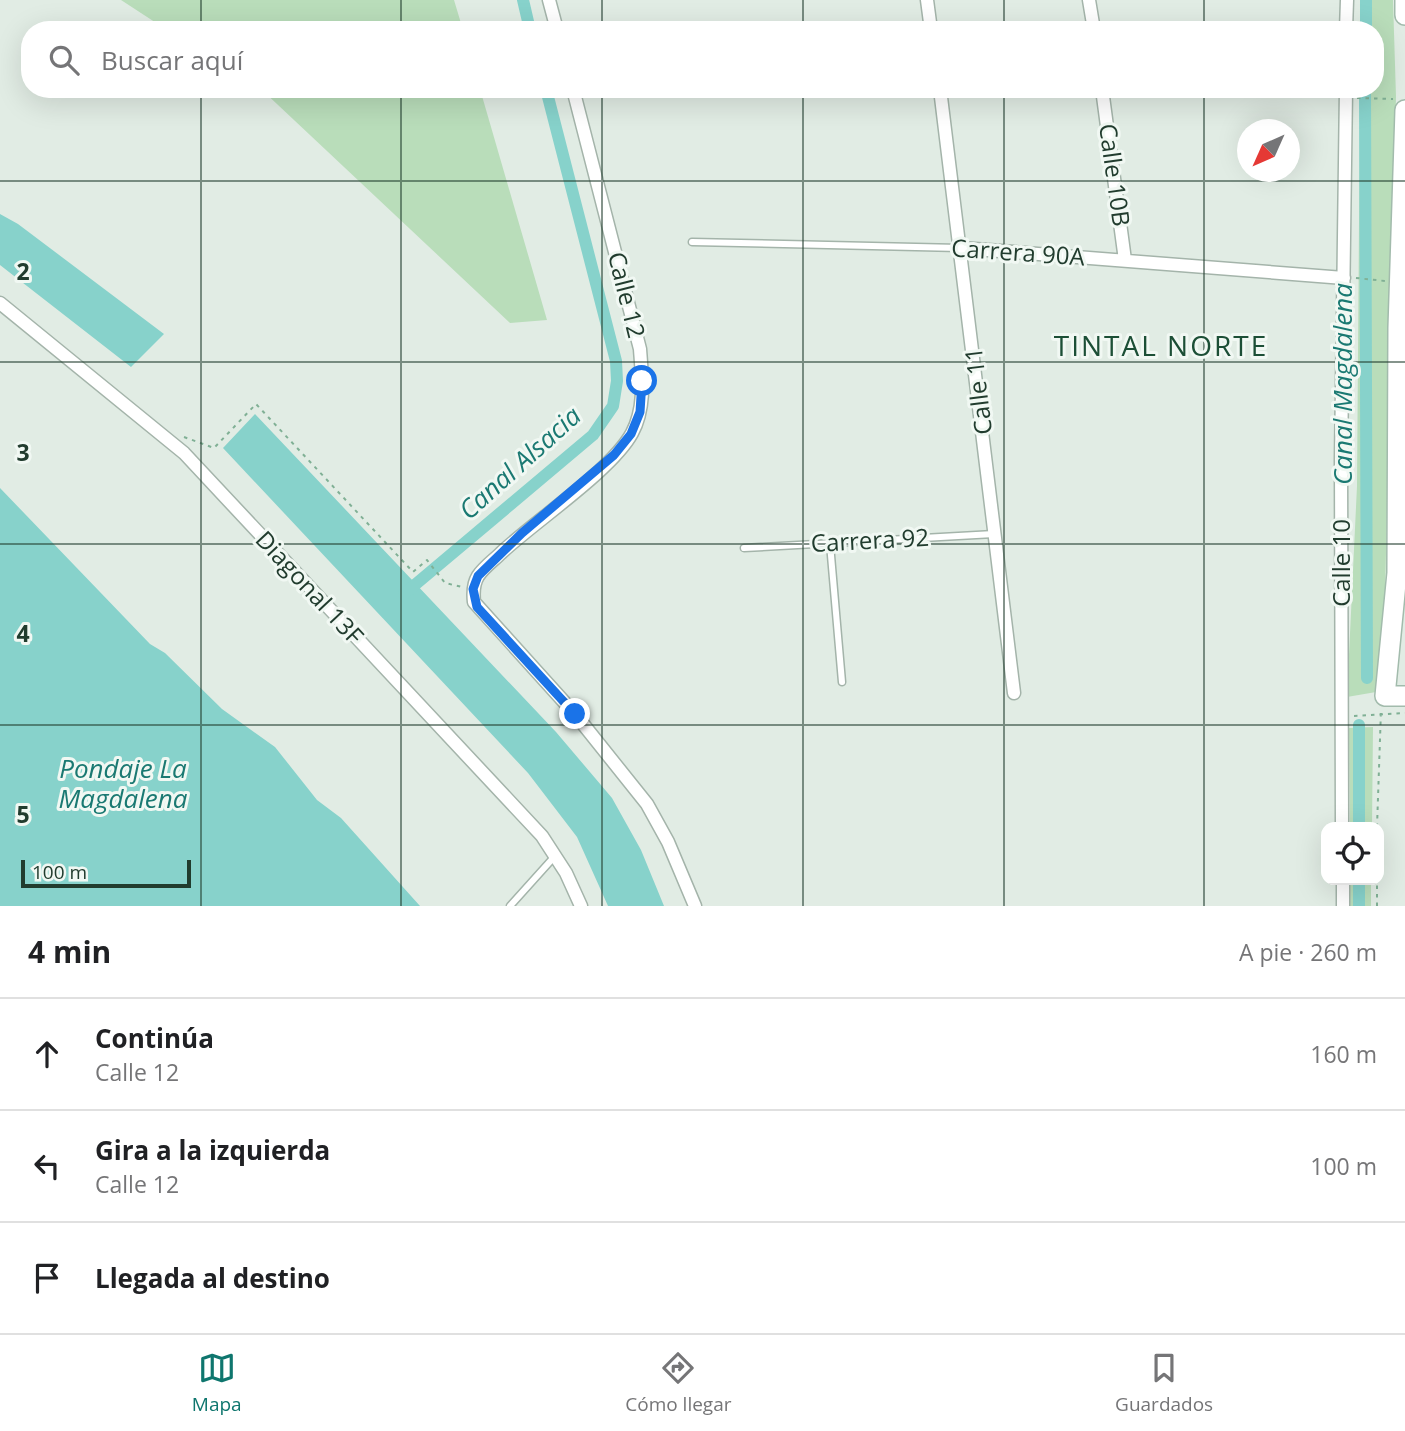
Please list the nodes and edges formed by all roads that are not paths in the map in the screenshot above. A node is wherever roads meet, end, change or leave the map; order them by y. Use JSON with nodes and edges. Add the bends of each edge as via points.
{"nodes":[{"id":1,"x":550,"y":0,"type":"edge"},
{"id":2,"x":927,"y":0,"type":"edge"},
{"id":3,"x":1089,"y":0,"type":"edge"},
{"id":4,"x":1347,"y":0,"type":"edge"},
{"id":5,"x":1405,"y":0,"type":"edge"},
{"id":6,"x":1405,"y":15,"type":"edge"},
{"id":7,"x":555,"y":21,"type":"edge"},
{"id":8,"x":930,"y":21,"type":"edge"},
{"id":9,"x":1092,"y":21,"type":"edge"},
{"id":10,"x":1346,"y":21,"type":"edge"},
{"id":11,"x":575,"y":98,"type":"edge"},
{"id":12,"x":941,"y":98,"type":"edge"},
{"id":13,"x":1103,"y":98,"type":"edge"},
{"id":14,"x":1346,"y":98,"type":"edge"},
{"id":15,"x":1400,"y":104,"type":"edge"},
{"id":16,"x":692,"y":242,"type":"dead end"},
{"id":17,"x":962,"y":248,"type":"junction"},
{"id":18,"x":1125,"y":260,"type":"junction"},
{"id":19,"x":1344,"y":278,"type":"junction"},
{"id":20,"x":0,"y":303,"type":"edge"},
{"id":21,"x":1402,"y":328,"type":"edge"},
{"id":22,"x":995,"y":534,"type":"junction"},
{"id":23,"x":830,"y":544,"type":"junction"},
{"id":24,"x":744,"y":548,"type":"dead end"},
{"id":25,"x":842,"y":682,"type":"dead end"},
{"id":26,"x":1014,"y":694,"type":"dead end"},
{"id":27,"x":1405,"y":696,"type":"edge"},
{"id":28,"x":1342,"y":822,"type":"edge"},
{"id":29,"x":555,"y":856,"type":"junction"},
{"id":30,"x":1343,"y":885,"type":"edge"},
{"id":31,"x":510,"y":906,"type":"edge"},
{"id":32,"x":581,"y":906,"type":"edge"},
{"id":33,"x":695,"y":906,"type":"edge"},
{"id":34,"x":1343,"y":906,"type":"edge"}],
"edges":[{"from":1,"to":7,"type":"street"},
{"from":2,"to":8,"type":"street"},
{"from":3,"to":9,"type":"street"},
{"from":4,"to":10,"type":"street"},
{"from":5,"to":6,"type":"street"},
{"from":11,"to":33,"type":"street","name":"Calle 12","via":[[640,349],[640,412],[631,434],[614,455],[522,533],[478,576],[473,589],[477,607],[575,714],[646,804]]},
{"from":12,"to":17,"type":"street","name":"Calle 11"},
{"from":13,"to":18,"type":"street","name":"Calle 10B"},
{"from":14,"to":19,"type":"street","name":"Calle 10"},
{"from":15,"to":21,"type":"street"},
{"from":16,"to":17,"type":"lane","name":"Carrera 90A"},
{"from":17,"to":18,"type":"street","name":"Carrera 90A"},
{"from":17,"to":22,"type":"street","name":"Calle 11"},
{"from":18,"to":19,"type":"street","name":"Carrera 90A"},
{"from":19,"to":28,"type":"street","name":"Calle 10"},
{"from":20,"to":29,"type":"street","name":"Diagonal 13F","via":[[184,453],[511,800]]},
{"from":21,"to":27,"type":"street","via":[[1397,573],[1382,705]]},
{"from":22,"to":23,"type":"lane","name":"Carrera 92"},
{"from":22,"to":26,"type":"street","name":"Calle 11"},
{"from":23,"to":24,"type":"lane","name":"Carrera 92"},
{"from":23,"to":25,"type":"lane"},
{"from":29,"to":31,"type":"lane"},
{"from":29,"to":32,"type":"street","name":"Diagonal 13F"},
{"from":30,"to":34,"type":"street"}]}
